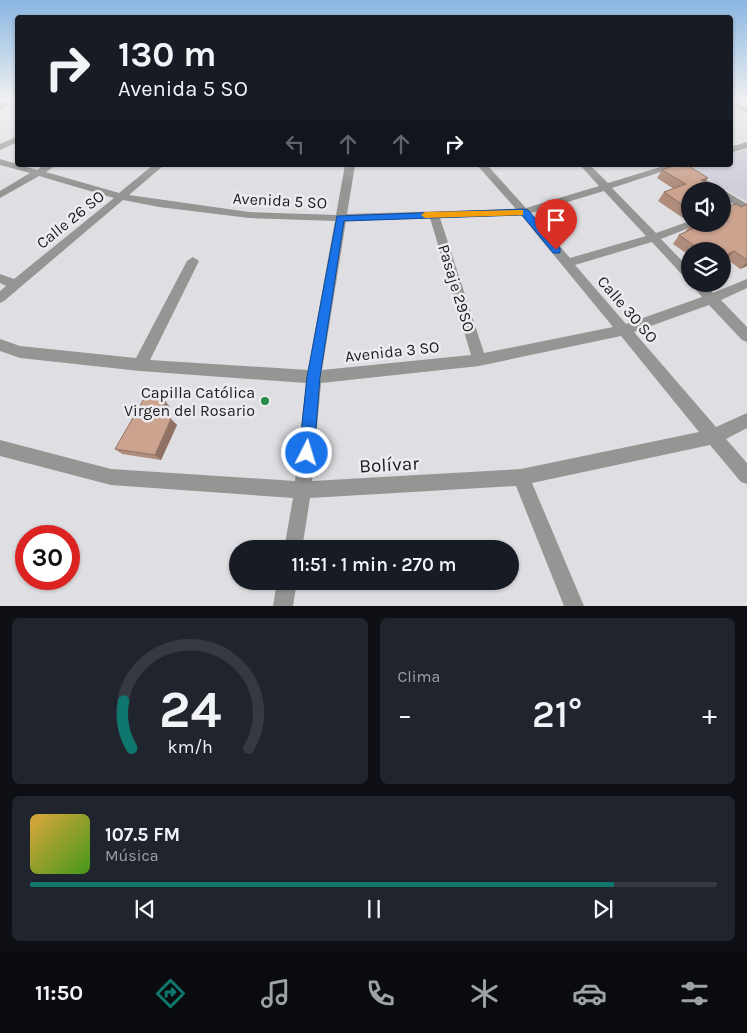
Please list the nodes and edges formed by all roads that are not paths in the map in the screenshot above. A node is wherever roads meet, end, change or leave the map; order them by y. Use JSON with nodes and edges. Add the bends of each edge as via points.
{"nodes":[{"id":1,"x":15,"y":140,"type":"edge"},
{"id":2,"x":747,"y":145,"type":"edge"},
{"id":3,"x":0,"y":147,"type":"edge"},
{"id":4,"x":733,"y":149,"type":"edge"},
{"id":5,"x":0,"y":162,"type":"edge"},
{"id":6,"x":48,"y":167,"type":"edge"},
{"id":7,"x":157,"y":167,"type":"edge"},
{"id":8,"x":350,"y":167,"type":"edge"},
{"id":9,"x":484,"y":167,"type":"edge"},
{"id":10,"x":587,"y":167,"type":"edge"},
{"id":11,"x":671,"y":167,"type":"edge"},
{"id":12,"x":680,"y":167,"type":"edge"},
{"id":13,"x":36,"y":174,"type":"junction"},
{"id":14,"x":705,"y":182,"type":"edge"},
{"id":15,"x":606,"y":188,"type":"junction"},
{"id":16,"x":0,"y":195,"type":"edge"},
{"id":17,"x":122,"y":197,"type":"junction"},
{"id":18,"x":524,"y":212,"type":"junction"},
{"id":19,"x":434,"y":215,"type":"junction"},
{"id":20,"x":340,"y":218,"type":"junction"},
{"id":21,"x":681,"y":227,"type":"edge"},
{"id":22,"x":653,"y":238,"type":"junction"},
{"id":23,"x":193,"y":261,"type":"dead end"},
{"id":24,"x":567,"y":263,"type":"junction"},
{"id":25,"x":681,"y":267,"type":"edge"},
{"id":26,"x":0,"y":278,"type":"edge"},
{"id":27,"x":747,"y":283,"type":"edge"},
{"id":28,"x":15,"y":285,"type":"junction"},
{"id":29,"x":705,"y":292,"type":"edge"},
{"id":30,"x":0,"y":298,"type":"edge"},
{"id":31,"x":712,"y":299,"type":"junction"},
{"id":32,"x":624,"y":330,"type":"junction"},
{"id":33,"x":747,"y":336,"type":"edge"},
{"id":34,"x":0,"y":345,"type":"edge"},
{"id":35,"x":479,"y":360,"type":"junction"},
{"id":36,"x":140,"y":365,"type":"junction"},
{"id":37,"x":314,"y":377,"type":"junction"},
{"id":38,"x":747,"y":420,"type":"edge"},
{"id":39,"x":715,"y":436,"type":"junction"},
{"id":40,"x":0,"y":448,"type":"edge"},
{"id":41,"x":747,"y":476,"type":"edge"},
{"id":42,"x":521,"y":477,"type":"junction"},
{"id":43,"x":303,"y":490,"type":"junction"},
{"id":44,"x":295,"y":540,"type":"edge"},
{"id":45,"x":286,"y":590,"type":"edge"},
{"id":46,"x":283,"y":606,"type":"edge"},
{"id":47,"x":574,"y":606,"type":"edge"}],
"edges":[{"from":1,"to":3,"type":"street"},
{"from":2,"to":4,"type":"street"},
{"from":5,"to":13,"type":"street","name":"Avenida 5 SO"},
{"from":6,"to":13,"type":"street"},
{"from":7,"to":17,"type":"street","name":"Calle 26 SO"},
{"from":8,"to":20,"type":"street"},
{"from":9,"to":18,"type":"street","name":"Calle 30 SO"},
{"from":10,"to":15,"type":"street"},
{"from":11,"to":15,"type":"street","name":"Avenida 5 SO"},
{"from":12,"to":14,"type":"street"},
{"from":13,"to":16,"type":"street"},
{"from":13,"to":17,"type":"street","name":"Avenida 5 SO"},
{"from":15,"to":18,"type":"street","name":"Avenida 5 SO"},
{"from":15,"to":22,"type":"street"},
{"from":17,"to":20,"type":"street","name":"Avenida 5 SO","via":[[249,215]]},
{"from":17,"to":28,"type":"street","name":"Calle 26 SO"},
{"from":18,"to":19,"type":"street","name":"Avenida 5 SO"},
{"from":18,"to":24,"type":"street","name":"Calle 30 SO"},
{"from":19,"to":20,"type":"street","name":"Avenida 5 SO"},
{"from":19,"to":35,"type":"street","name":"Pasaje 29SO"},
{"from":20,"to":37,"type":"street"},
{"from":21,"to":22,"type":"street"},
{"from":22,"to":24,"type":"street"},
{"from":22,"to":25,"type":"street"},
{"from":23,"to":36,"type":"street"},
{"from":24,"to":32,"type":"street","name":"Calle 30 SO"},
{"from":26,"to":28,"type":"street"},
{"from":27,"to":31,"type":"street","name":"Avenida 3 SO"},
{"from":28,"to":30,"type":"street","name":"Calle 26 SO"},
{"from":29,"to":31,"type":"street"},
{"from":31,"to":32,"type":"street","name":"Avenida 3 SO"},
{"from":31,"to":33,"type":"street"},
{"from":32,"to":35,"type":"street","name":"Avenida 3 SO"},
{"from":32,"to":39,"type":"street","name":"Calle 30 SO"},
{"from":34,"to":36,"type":"street","name":"Avenida 3 SO","via":[[20,352]]},
{"from":35,"to":37,"type":"street","name":"Avenida 3 SO"},
{"from":36,"to":37,"type":"street","name":"Avenida 3 SO"},
{"from":37,"to":43,"type":"street"},
{"from":38,"to":39,"type":"street","name":"Bolívar"},
{"from":39,"to":41,"type":"street","name":"Calle 30 SO"},
{"from":39,"to":42,"type":"street","name":"Bolívar"},
{"from":40,"to":43,"type":"street","name":"Bolívar","via":[[111,477]]},
{"from":42,"to":43,"type":"street","name":"Bolívar"},
{"from":42,"to":47,"type":"street"},
{"from":43,"to":44,"type":"street"},
{"from":45,"to":46,"type":"street"}]}
